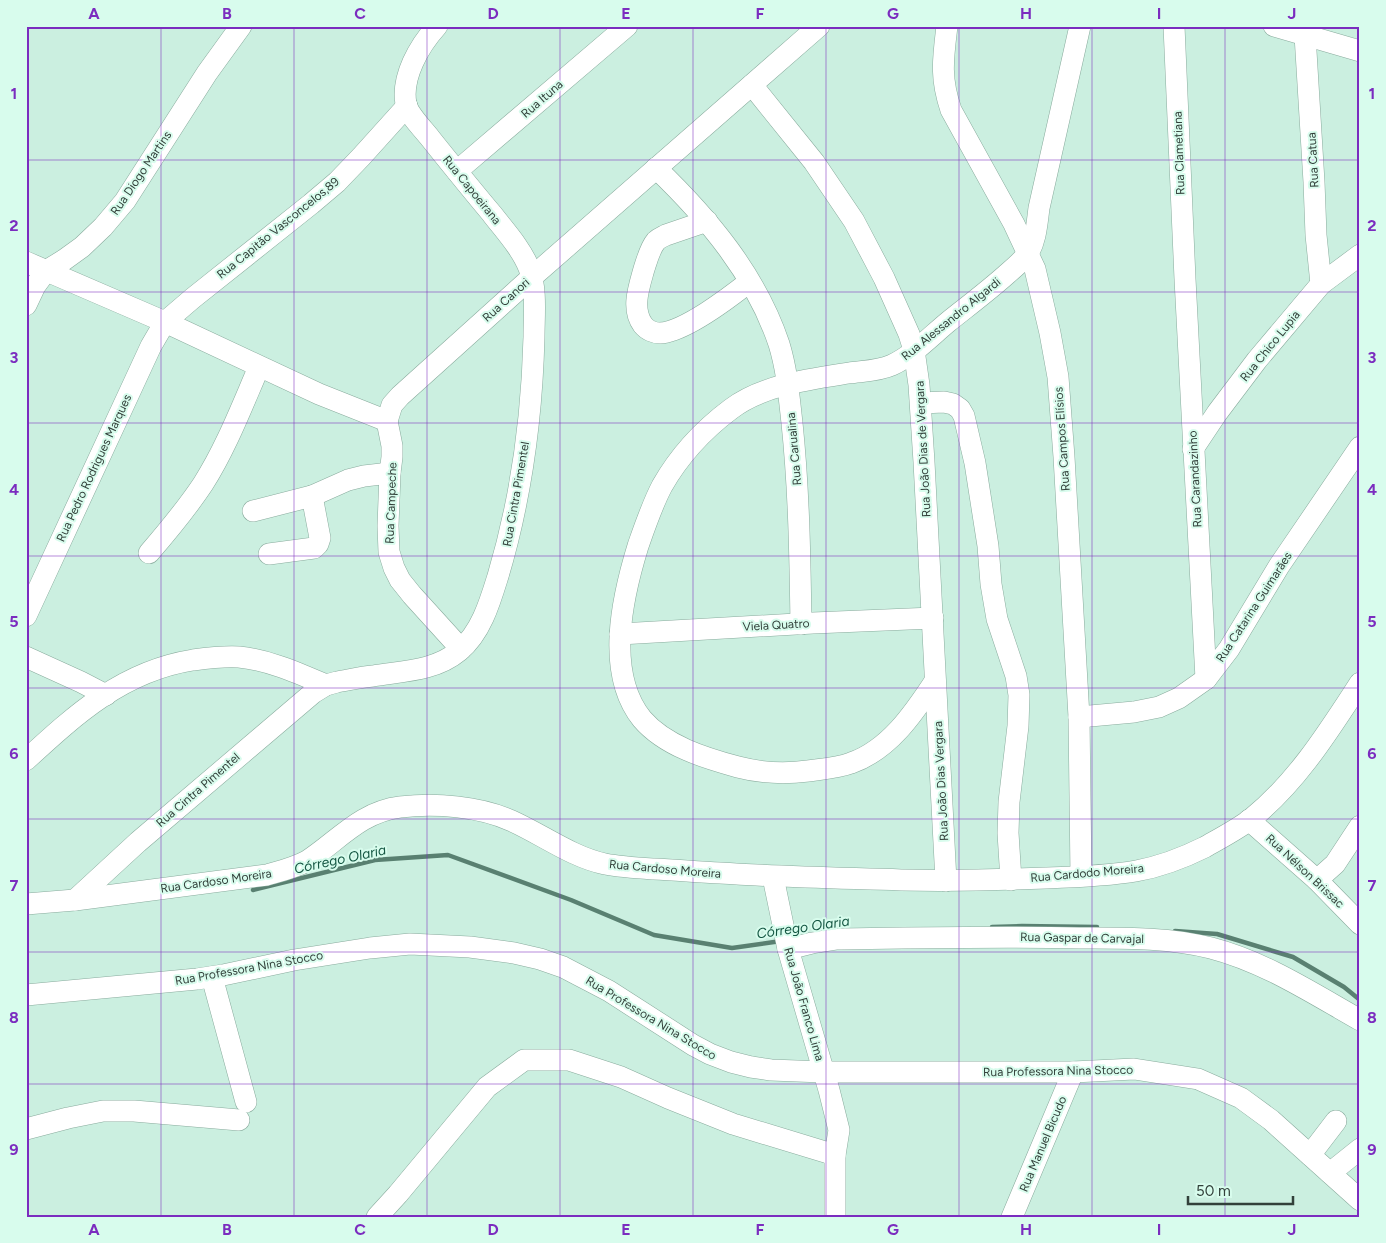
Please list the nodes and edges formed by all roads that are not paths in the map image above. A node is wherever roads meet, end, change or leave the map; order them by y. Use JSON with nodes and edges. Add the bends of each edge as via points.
{"nodes":[{"id":1,"x":241,"y":26,"type":"edge"},
{"id":2,"x":437,"y":26,"type":"edge"},
{"id":3,"x":627,"y":26,"type":"edge"},
{"id":4,"x":819,"y":26,"type":"edge"},
{"id":5,"x":947,"y":26,"type":"edge"},
{"id":6,"x":1080,"y":26,"type":"edge"},
{"id":7,"x":1174,"y":26,"type":"edge"},
{"id":8,"x":1274,"y":26,"type":"edge"},
{"id":9,"x":1305,"y":35,"type":"junction"},
{"id":10,"x":1360,"y":51,"type":"edge"},
{"id":11,"x":752,"y":85,"type":"junction"},
{"id":12,"x":406,"y":106,"type":"junction"},
{"id":13,"x":656,"y":168,"type":"junction"},
{"id":14,"x":457,"y":172,"type":"junction"},
{"id":15,"x":707,"y":220,"type":"junction"},
{"id":16,"x":1028,"y":253,"type":"junction"},
{"id":17,"x":1360,"y":254,"type":"edge"},
{"id":18,"x":26,"y":262,"type":"edge"},
{"id":19,"x":46,"y":271,"type":"junction"},
{"id":20,"x":532,"y":277,"type":"junction"},
{"id":21,"x":1185,"y":279,"type":"joint"},
{"id":22,"x":750,"y":282,"type":"junction"},
{"id":23,"x":1321,"y":284,"type":"junction"},
{"id":24,"x":26,"y":304,"type":"edge"},
{"id":25,"x":164,"y":322,"type":"junction"},
{"id":26,"x":914,"y":350,"type":"junction"},
{"id":27,"x":259,"y":367,"type":"junction"},
{"id":28,"x":788,"y":383,"type":"junction"},
{"id":29,"x":920,"y":403,"type":"junction"},
{"id":30,"x":387,"y":421,"type":"junction"},
{"id":31,"x":1360,"y":447,"type":"edge"},
{"id":32,"x":1193,"y":449,"type":"junction"},
{"id":33,"x":390,"y":473,"type":"junction"},
{"id":34,"x":312,"y":496,"type":"junction"},
{"id":35,"x":253,"y":511,"type":"dead end"},
{"id":36,"x":149,"y":553,"type":"dead end"},
{"id":37,"x":269,"y":554,"type":"dead end"},
{"id":38,"x":26,"y":616,"type":"edge"},
{"id":39,"x":933,"y":618,"type":"junction"},
{"id":40,"x":801,"y":624,"type":"junction"},
{"id":41,"x":620,"y":634,"type":"junction"},
{"id":42,"x":461,"y":649,"type":"junction"},
{"id":43,"x":26,"y":657,"type":"edge"},
{"id":44,"x":1206,"y":679,"type":"junction"},
{"id":45,"x":935,"y":681,"type":"junction"},
{"id":46,"x":1360,"y":682,"type":"edge"},
{"id":47,"x":326,"y":685,"type":"junction"},
{"id":48,"x":106,"y":695,"type":"junction"},
{"id":49,"x":1079,"y":717,"type":"junction"},
{"id":50,"x":26,"y":760,"type":"edge"},
{"id":51,"x":1249,"y":820,"type":"junction"},
{"id":52,"x":1360,"y":826,"type":"edge"},
{"id":53,"x":1081,"y":876,"type":"junction"},
{"id":54,"x":946,"y":880,"type":"junction"},
{"id":55,"x":1011,"y":880,"type":"junction"},
{"id":56,"x":1317,"y":880,"type":"junction"},
{"id":57,"x":775,"y":886,"type":"junction"},
{"id":58,"x":75,"y":900,"type":"junction"},
{"id":59,"x":26,"y":904,"type":"edge"},
{"id":60,"x":1360,"y":924,"type":"edge"},
{"id":61,"x":788,"y":946,"type":"junction"},
{"id":62,"x":212,"y":976,"type":"junction"},
{"id":63,"x":26,"y":995,"type":"edge"},
{"id":64,"x":1360,"y":1020,"type":"edge"},
{"id":65,"x":823,"y":1072,"type":"junction"},
{"id":66,"x":1073,"y":1072,"type":"junction"},
{"id":67,"x":1336,"y":1122,"type":"dead end"},
{"id":68,"x":26,"y":1129,"type":"edge"},
{"id":69,"x":1360,"y":1149,"type":"edge"},
{"id":70,"x":835,"y":1155,"type":"junction"},
{"id":71,"x":1310,"y":1155,"type":"junction"},
{"id":72,"x":1330,"y":1173,"type":"junction"},
{"id":73,"x":1360,"y":1200,"type":"edge"},
{"id":74,"x":378,"y":1217,"type":"edge"},
{"id":75,"x":836,"y":1217,"type":"edge"},
{"id":76,"x":1012,"y":1217,"type":"edge"}],
"edges":[{"from":1,"to":19,"type":"street","name":"Rua Diogo Martins","via":[[125,201],[82,247]]},
{"from":2,"to":12,"type":"street","via":[[419,51],[408,76]]},
{"from":3,"to":14,"type":"street","name":"Rua Ituna"},
{"from":4,"to":11,"type":"street","name":"Rua Canori"},
{"from":5,"to":16,"type":"street","name":"Rua Campos Elísios","via":[[943,78],[951,110]]},
{"from":6,"to":16,"type":"street","name":"Rua Alessandro Algardi"},
{"from":7,"to":21,"type":"street","name":"Rua Clametiana"},
{"from":8,"to":9,"type":"street"},
{"from":9,"to":10,"type":"street"},
{"from":9,"to":23,"type":"street","name":"Rua Catua"},
{"from":11,"to":13,"type":"street","name":"Rua Canori"},
{"from":11,"to":26,"type":"street","name":"Rua João Dias de Vergara","via":[[814,162],[854,221],[884,278]]},
{"from":12,"to":14,"type":"street","name":"Rua Capoeirana"},
{"from":12,"to":25,"type":"street","name":"Rua Capitão Vasconcelos,89","via":[[337,182]]},
{"from":13,"to":15,"type":"street","name":"Rua Carualina"},
{"from":13,"to":20,"type":"street","name":"Rua Canori"},
{"from":14,"to":20,"type":"street","name":"Rua Capoeirana","via":[[515,244]]},
{"from":15,"to":22,"type":"street","name":"Rua Carualina"},
{"from":15,"to":22,"type":"street","via":[[655,242],[638,294],[640,320],[645,327],[660,333],[680,327],[712,310]]},
{"from":16,"to":26,"type":"street","name":"Rua Alessandro Algardi","via":[[1005,276]]},
{"from":16,"to":49,"type":"street","name":"Rua Campos Elísios","via":[[1040,288],[1058,377]]},
{"from":17,"to":23,"type":"street","name":"Rua Chico Lupia"},
{"from":18,"to":19,"type":"street"},
{"from":19,"to":24,"type":"street","name":"Rua Diogo Martins"},
{"from":19,"to":25,"type":"street"},
{"from":20,"to":30,"type":"street","name":"Rua Canori","via":[[400,396],[392,405]]},
{"from":20,"to":42,"type":"street","name":"Rua Cintra Pimentel","via":[[534,359],[514,518],[488,606],[480,624]]},
{"from":21,"to":32,"type":"street","name":"Rua Carandazinho"},
{"from":22,"to":28,"type":"street","name":"Rua Carualina","via":[[779,344]]},
{"from":23,"to":32,"type":"street","name":"Rua Chico Lupia","via":[[1257,360]]},
{"from":25,"to":27,"type":"street"},
{"from":25,"to":38,"type":"street","name":"Rua Pedro Rodrigues Marques"},
{"from":26,"to":28,"type":"street","name":"Rua Alessandro Algardi","via":[[892,365],[877,369]]},
{"from":26,"to":29,"type":"street","name":"Rua João Dias de Vergara"},
{"from":27,"to":30,"type":"street"},
{"from":27,"to":36,"type":"street","via":[[222,450],[203,483]]},
{"from":28,"to":40,"type":"street","name":"Rua Carualina","via":[[798,489]]},
{"from":28,"to":41,"type":"street","name":"Rua Alessandro Algardi","via":[[733,407],[704,431],[662,486],[633,562],[623,603]]},
{"from":29,"to":39,"type":"street","name":"Rua João Dias de Vergara"},
{"from":29,"to":55,"type":"street","via":[[953,404],[964,416],[975,463],[997,619],[1016,676],[1019,695],[1008,834]]},
{"from":30,"to":33,"type":"street","name":"Rua Campeche","via":[[392,446]]},
{"from":31,"to":44,"type":"street","name":"Rua Catarina Guimarães","via":[[1279,566],[1229,649]]},
{"from":32,"to":44,"type":"street","name":"Rua Carandazinho"},
{"from":33,"to":34,"type":"street","via":[[348,480]]},
{"from":33,"to":42,"type":"street","name":"Rua Campeche","via":[[389,552],[394,568],[412,595]]},
{"from":34,"to":35,"type":"street"},
{"from":34,"to":37,"type":"street","via":[[320,538],[318,544],[314,548]]},
{"from":39,"to":40,"type":"street","name":"Viela Quatro"},
{"from":39,"to":45,"type":"street","name":"Rua João Dias de Vergara"},
{"from":40,"to":41,"type":"street","name":"Viela Quatro"},
{"from":41,"to":45,"type":"street","name":"Rua Alessandro Algardi","via":[[622,673],[630,700],[643,720],[664,738],[690,751],[752,770],[789,773],[852,763],[877,750],[902,726]]},
{"from":42,"to":47,"type":"street","name":"Rua Cintra Pimentel","via":[[431,667]]},
{"from":43,"to":48,"type":"street"},
{"from":44,"to":49,"type":"street","name":"Rua Catarina Guimarães","via":[[1179,698],[1159,707]]},
{"from":45,"to":54,"type":"street","name":"Rua João Dias Vergara"},
{"from":46,"to":51,"type":"street","name":"Rua Cardodo Moreira","via":[[1298,773]]},
{"from":47,"to":48,"type":"street","via":[[264,662],[238,657],[206,658],[152,670]]},
{"from":47,"to":58,"type":"street","name":"Rua Cintra Pimentel","via":[[292,709]]},
{"from":48,"to":50,"type":"street","via":[[78,714]]},
{"from":49,"to":53,"type":"street","name":"Rua Campos Elísios"},
{"from":51,"to":53,"type":"street","name":"Rua Cardodo Moreira","via":[[1203,848],[1172,861],[1138,871]]},
{"from":51,"to":56,"type":"street","name":"Rua Nélson Brissac"},
{"from":52,"to":56,"type":"street","via":[[1335,864]]},
{"from":53,"to":55,"type":"street","name":"Rua Cardodo Moreira"},
{"from":54,"to":55,"type":"street","name":"Rua Cardodo Moreira"},
{"from":54,"to":57,"type":"street","name":"Rua Cardoso Moreira"},
{"from":56,"to":60,"type":"street","name":"Rua Nélson Brissac"},
{"from":57,"to":58,"type":"street","name":"Rua Cardoso Moreira","via":[[604,864],[559,846],[498,815],[471,808],[424,806],[379,812],[357,823],[307,860],[267,875]]},
{"from":57,"to":61,"type":"street","name":"Rua João Franco Lima"},
{"from":58,"to":59,"type":"street","name":"Rua Cardoso Moreira"},
{"from":61,"to":64,"type":"street","name":"Rua Gaspar de Carvajal","via":[[838,939],[1039,937],[1168,941],[1210,948],[1261,965]]},
{"from":61,"to":65,"type":"street","name":"Rua João Franco Lima"},
{"from":62,"to":63,"type":"street","name":"Rua Professora Nina Stocco"},
{"from":62,"to":65,"type":"street","name":"Rua Professora Nina Stocco","via":[[336,953],[410,944],[514,953],[540,959],[586,978],[719,1058],[771,1070]]},
{"from":62,"to":68,"type":"street","via":[[242,1111],[103,1111]]},
{"from":65,"to":66,"type":"street","name":"Rua Professora Nina Stocco"},
{"from":65,"to":70,"type":"street","name":"Rua João Franco Lima","via":[[839,1130]]},
{"from":66,"to":71,"type":"street","name":"Rua Professora Nina Stocco","via":[[1134,1069],[1198,1079],[1241,1098]]},
{"from":66,"to":76,"type":"street","name":"Rua Manuel Bicudo"},
{"from":67,"to":71,"type":"street"},
{"from":69,"to":72,"type":"street"},
{"from":70,"to":74,"type":"street","via":[[733,1124],[621,1077],[570,1060],[524,1060],[487,1087]]},
{"from":70,"to":75,"type":"street","name":"Rua João Franco Lima"},
{"from":71,"to":72,"type":"street","name":"Rua Professora Nina Stocco"},
{"from":72,"to":73,"type":"street","name":"Rua Professora Nina Stocco"}]}
